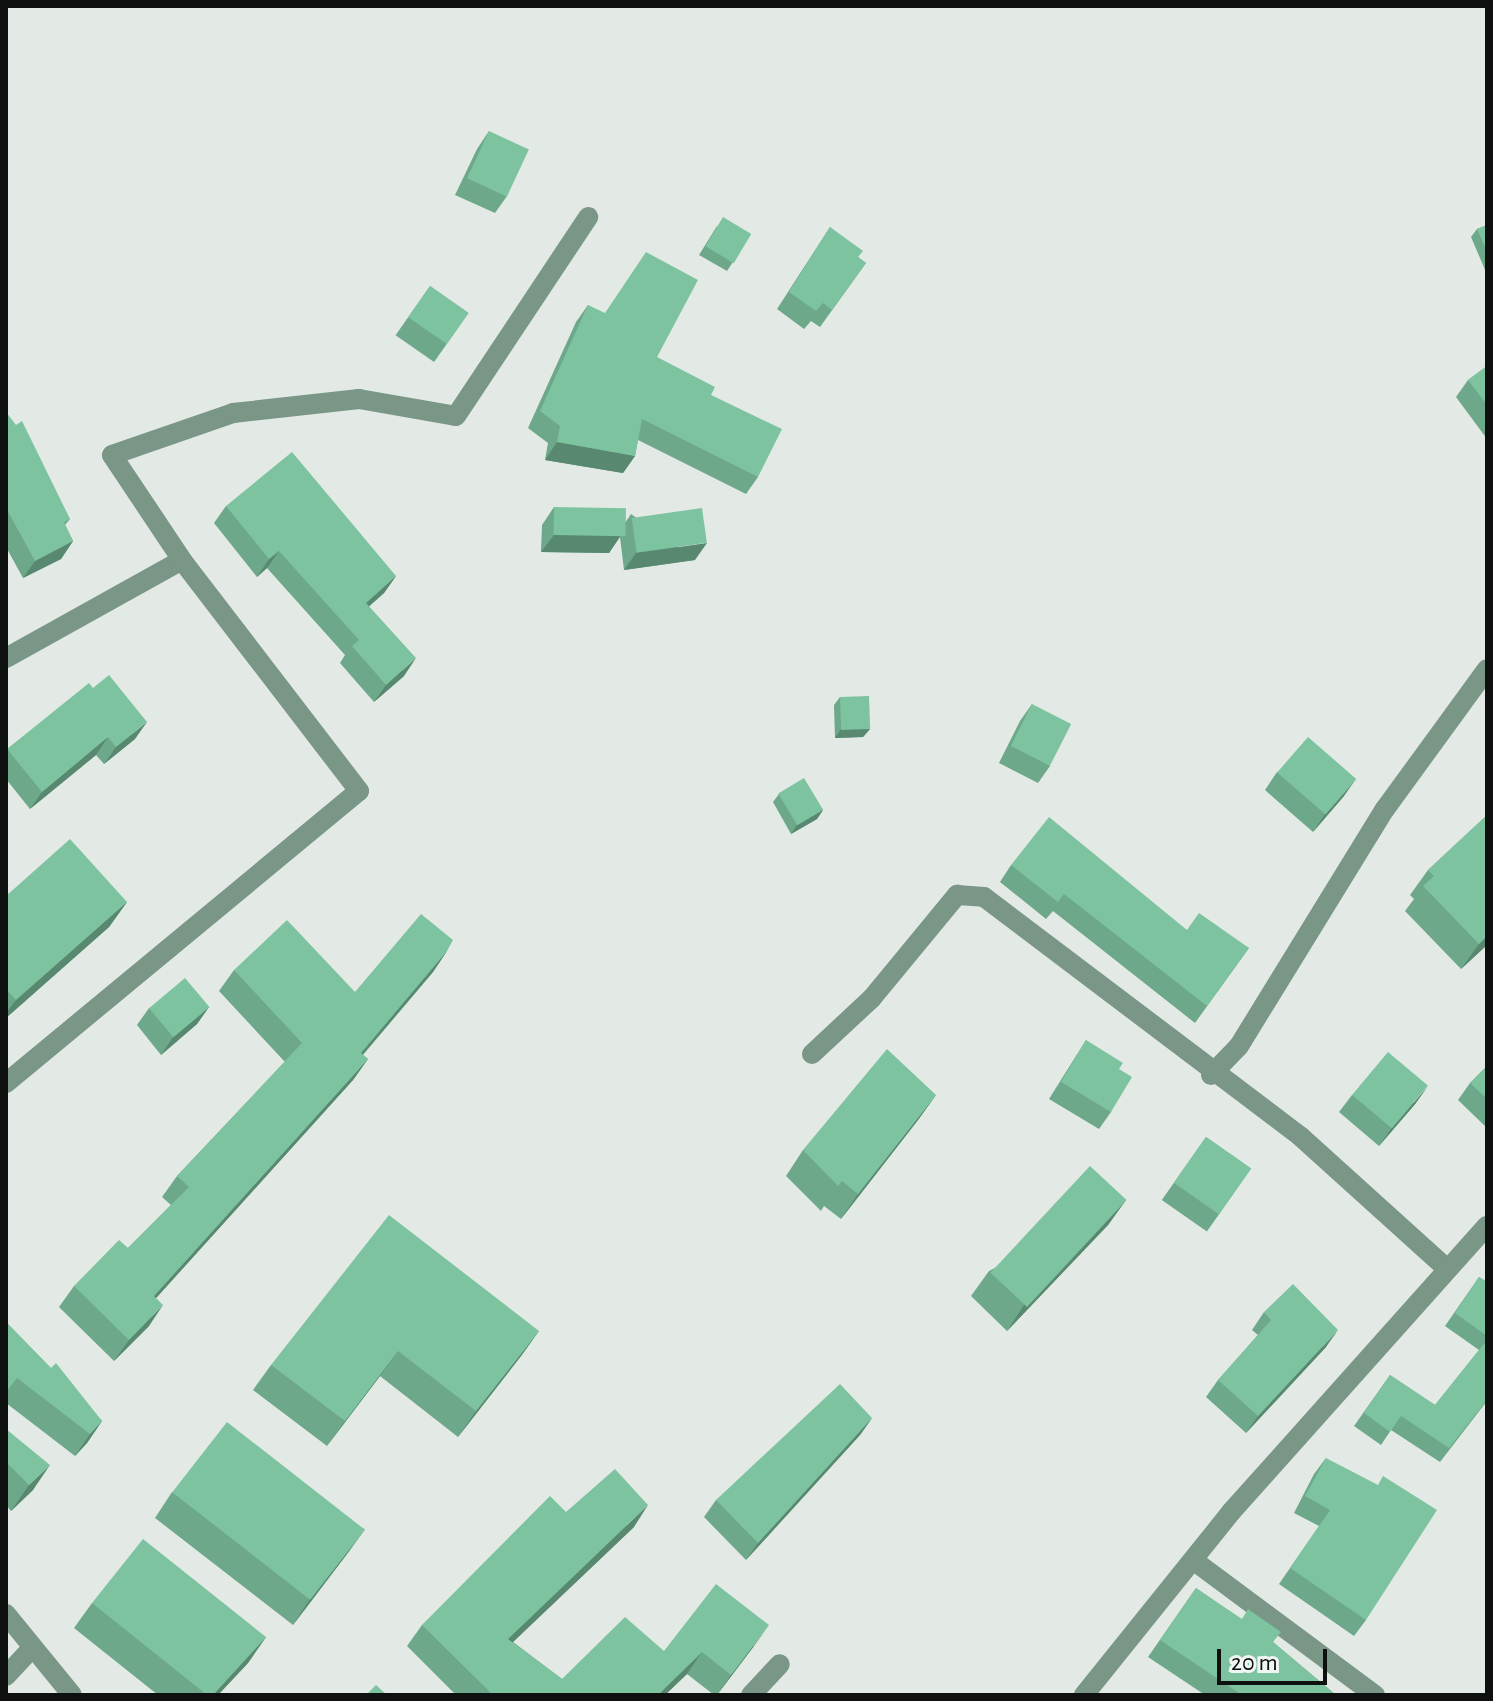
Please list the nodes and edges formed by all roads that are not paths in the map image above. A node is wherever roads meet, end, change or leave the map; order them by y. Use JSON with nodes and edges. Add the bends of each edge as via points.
{"nodes":[{"id":1,"x":588,"y":217,"type":"dead end"},
{"id":2,"x":182,"y":560,"type":"junction"},
{"id":3,"x":6,"y":658,"type":"edge"},
{"id":4,"x":1487,"y":669,"type":"edge"},
{"id":5,"x":812,"y":1054,"type":"dead end"},
{"id":6,"x":1211,"y":1075,"type":"junction"},
{"id":7,"x":6,"y":1083,"type":"edge"},
{"id":8,"x":1487,"y":1226,"type":"edge"},
{"id":9,"x":1445,"y":1267,"type":"junction"},
{"id":10,"x":1193,"y":1560,"type":"junction"},
{"id":11,"x":6,"y":1614,"type":"edge"},
{"id":12,"x":31,"y":1649,"type":"junction"},
{"id":13,"x":780,"y":1664,"type":"dead end"},
{"id":14,"x":6,"y":1676,"type":"edge"},
{"id":15,"x":72,"y":1695,"type":"edge"},
{"id":16,"x":751,"y":1695,"type":"edge"},
{"id":17,"x":1084,"y":1695,"type":"edge"},
{"id":18,"x":1375,"y":1695,"type":"edge"}],
"edges":[{"from":1,"to":2,"type":"street","via":[[456,416],[359,399],[249,412],[112,455]]},
{"from":2,"to":3,"type":"street"},
{"from":2,"to":7,"type":"street","via":[[359,791]]},
{"from":4,"to":6,"type":"street","via":[[1385,809],[1239,1046]]},
{"from":5,"to":6,"type":"street","via":[[872,998],[957,895],[984,897],[1080,964]]},
{"from":6,"to":9,"type":"street","via":[[1300,1136]]},
{"from":8,"to":9,"type":"street"},
{"from":9,"to":10,"type":"street"},
{"from":10,"to":17,"type":"street"},
{"from":10,"to":18,"type":"street"},
{"from":11,"to":12,"type":"street"},
{"from":12,"to":14,"type":"street"},
{"from":12,"to":15,"type":"street"},
{"from":13,"to":16,"type":"street"}]}
